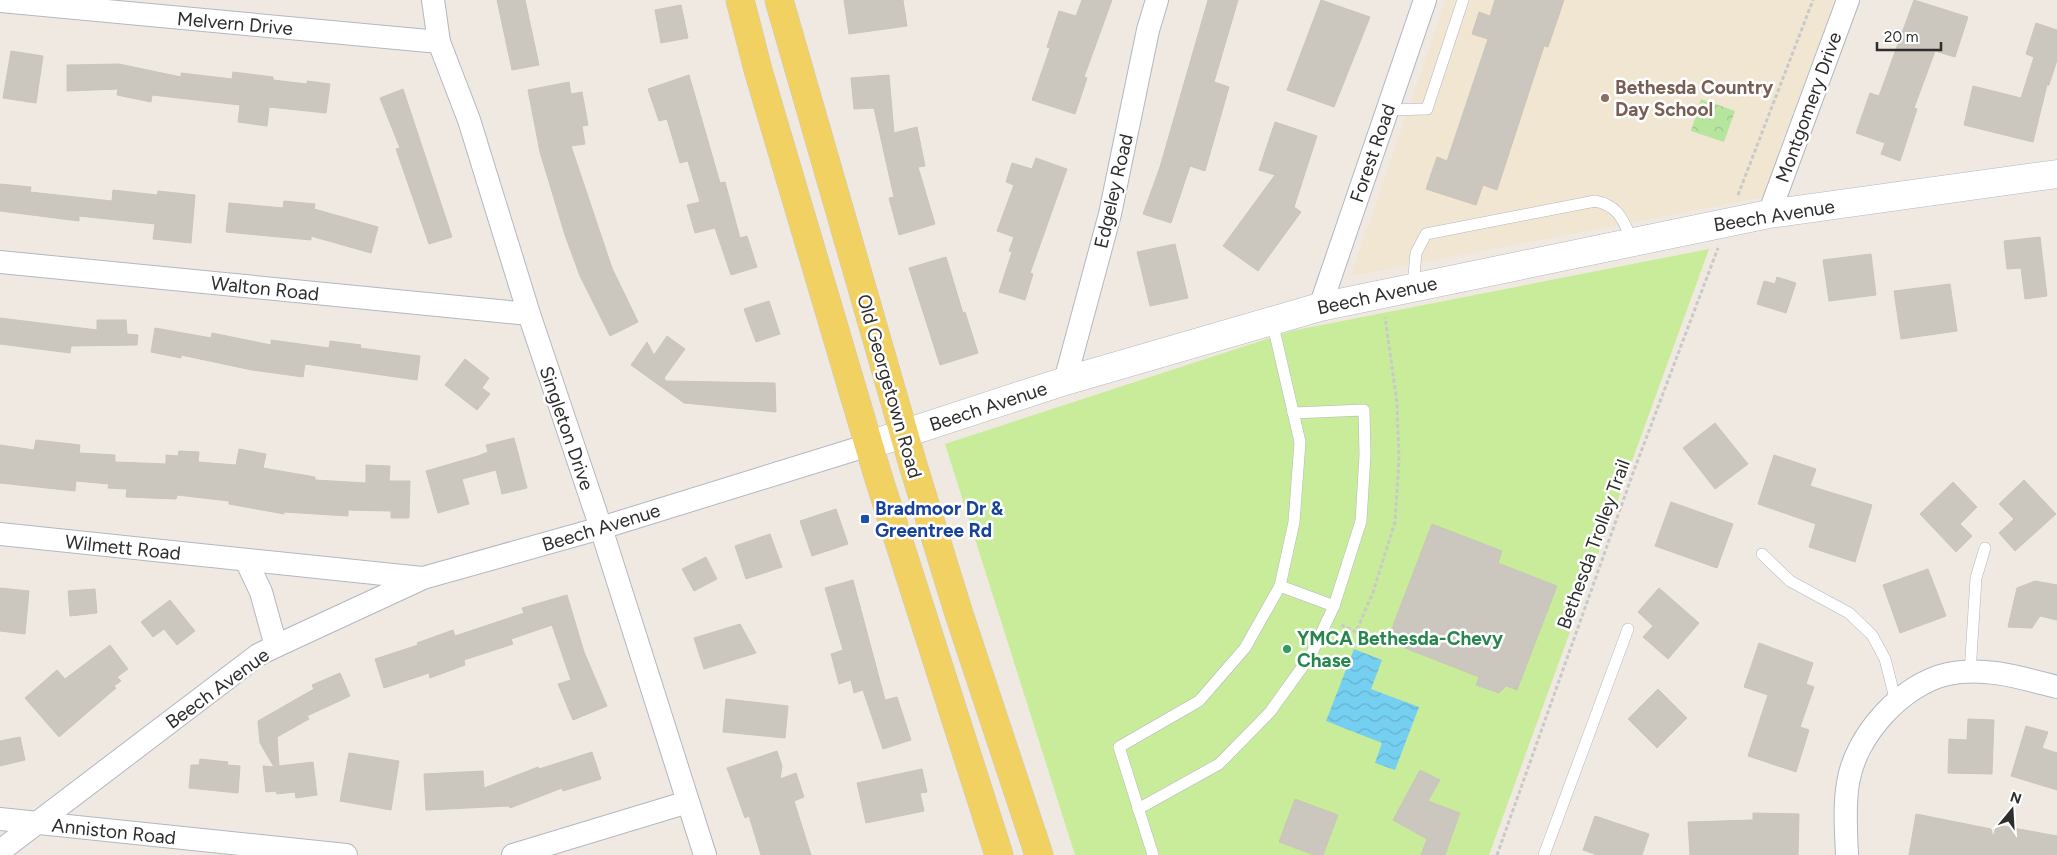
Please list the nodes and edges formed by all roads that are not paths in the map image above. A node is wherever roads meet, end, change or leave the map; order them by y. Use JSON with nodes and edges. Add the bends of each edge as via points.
{"nodes":[{"id":1,"x":433,"y":0,"type":"edge"},
{"id":2,"x":740,"y":0,"type":"edge"},
{"id":3,"x":779,"y":0,"type":"edge"},
{"id":4,"x":1157,"y":0,"type":"edge"},
{"id":5,"x":1425,"y":0,"type":"edge"},
{"id":6,"x":1463,"y":0,"type":"edge"},
{"id":7,"x":1848,"y":0,"type":"edge"},
{"id":8,"x":0,"y":1,"type":"edge"},
{"id":9,"x":439,"y":42,"type":"junction"},
{"id":10,"x":1387,"y":110,"type":"junction"},
{"id":11,"x":2057,"y":174,"type":"edge"},
{"id":12,"x":1769,"y":214,"type":"junction"},
{"id":13,"x":1633,"y":242,"type":"junction"},
{"id":14,"x":0,"y":262,"type":"edge"},
{"id":15,"x":1413,"y":287,"type":"junction"},
{"id":16,"x":1320,"y":307,"type":"junction"},
{"id":17,"x":529,"y":314,"type":"junction"},
{"id":18,"x":1272,"y":321,"type":"junction"},
{"id":19,"x":1065,"y":381,"type":"junction"},
{"id":20,"x":1293,"y":413,"type":"junction"},
{"id":21,"x":904,"y":433,"type":"junction"},
{"id":22,"x":869,"y":445,"type":"junction"},
{"id":23,"x":601,"y":528,"type":"junction"},
{"id":24,"x":0,"y":534,"type":"edge"},
{"id":25,"x":1985,"y":548,"type":"dead end"},
{"id":26,"x":1762,"y":554,"type":"dead end"},
{"id":27,"x":246,"y":560,"type":"junction"},
{"id":28,"x":423,"y":578,"type":"junction"},
{"id":29,"x":1280,"y":586,"type":"junction"},
{"id":30,"x":1334,"y":606,"type":"junction"},
{"id":31,"x":1628,"y":629,"type":"dead end"},
{"id":32,"x":276,"y":646,"type":"junction"},
{"id":33,"x":1970,"y":673,"type":"junction"},
{"id":34,"x":2057,"y":687,"type":"edge"},
{"id":35,"x":1896,"y":702,"type":"junction"},
{"id":36,"x":688,"y":802,"type":"junction"},
{"id":37,"x":1138,"y":809,"type":"junction"},
{"id":38,"x":0,"y":819,"type":"edge"},
{"id":39,"x":36,"y":822,"type":"junction"},
{"id":40,"x":0,"y":851,"type":"edge"},
{"id":41,"x":346,"y":855,"type":"edge"},
{"id":42,"x":513,"y":855,"type":"edge"},
{"id":43,"x":705,"y":855,"type":"edge"},
{"id":44,"x":999,"y":855,"type":"edge"},
{"id":45,"x":1039,"y":855,"type":"edge"},
{"id":46,"x":1153,"y":855,"type":"edge"},
{"id":47,"x":1544,"y":855,"type":"edge"},
{"id":48,"x":1847,"y":855,"type":"edge"}],
"edges":[{"from":1,"to":9,"type":"street","name":"Singleton Drive"},
{"from":2,"to":22,"type":"main road","name":"Old Georgetown Road"},
{"from":3,"to":21,"type":"main road","name":"Old Georgetown Road"},
{"from":4,"to":19,"type":"street","name":"Edgeley Road","via":[[1110,214]]},
{"from":5,"to":10,"type":"street","name":"Forest Road"},
{"from":6,"to":10,"type":"lane","via":[[1427,109]]},
{"from":7,"to":12,"type":"street","name":"Montgomery Drive"},
{"from":8,"to":9,"type":"street","name":"Melvern Drive"},
{"from":9,"to":17,"type":"street","name":"Singleton Drive","via":[[469,120]]},
{"from":10,"to":16,"type":"street","name":"Forest Road"},
{"from":11,"to":12,"type":"street","name":"Beech Avenue"},
{"from":12,"to":13,"type":"street","name":"Beech Avenue"},
{"from":13,"to":15,"type":"street","name":"Beech Avenue"},
{"from":13,"to":15,"type":"lane","via":[[1618,211],[1607,203],[1595,201],[1426,234],[1416,253]]},
{"from":14,"to":17,"type":"street","name":"Walton Road"},
{"from":15,"to":16,"type":"street","name":"Beech Avenue"},
{"from":16,"to":18,"type":"street","name":"Beech Avenue"},
{"from":17,"to":23,"type":"street","name":"Singleton Drive"},
{"from":18,"to":19,"type":"street","name":"Beech Avenue"},
{"from":18,"to":20,"type":"lane"},
{"from":19,"to":21,"type":"street","name":"Beech Avenue"},
{"from":20,"to":29,"type":"lane","via":[[1300,442],[1294,522]]},
{"from":20,"to":30,"type":"lane","via":[[1364,410],[1361,521]]},
{"from":21,"to":22,"type":"street","name":"Beech Avenue"},
{"from":21,"to":45,"type":"main road","name":"Old Georgetown Road","via":[[959,614]]},
{"from":22,"to":23,"type":"street","name":"Beech Avenue"},
{"from":22,"to":44,"type":"main road","name":"Old Georgetown Road"},
{"from":23,"to":28,"type":"street","name":"Beech Avenue"},
{"from":23,"to":36,"type":"street","name":"Singleton Drive"},
{"from":24,"to":27,"type":"street","name":"Wilmett Road"},
{"from":25,"to":33,"type":"lane","via":[[1976,578]]},
{"from":26,"to":35,"type":"lane","via":[[1790,581],[1849,613],[1872,634],[1885,659]]},
{"from":27,"to":28,"type":"street","name":"Wilmett Road"},
{"from":27,"to":32,"type":"street","via":[[261,592]]},
{"from":28,"to":32,"type":"street","name":"Beech Avenue"},
{"from":29,"to":30,"type":"lane"},
{"from":29,"to":37,"type":"lane","via":[[1246,648],[1199,702],[1119,747]]},
{"from":30,"to":37,"type":"lane","via":[[1311,655],[1270,712],[1219,764]]},
{"from":31,"to":47,"type":"lane"},
{"from":32,"to":39,"type":"street","name":"Beech Avenue","via":[[258,655]]},
{"from":33,"to":34,"type":"street","via":[[1998,672]]},
{"from":33,"to":35,"type":"street","via":[[1949,674],[1922,683]]},
{"from":35,"to":48,"type":"street","via":[[1887,709],[1857,753],[1848,782]]},
{"from":36,"to":42,"type":"street"},
{"from":36,"to":43,"type":"street","name":"Singleton Drive"},
{"from":37,"to":46,"type":"lane"},
{"from":38,"to":39,"type":"street","name":"Anniston Road"},
{"from":39,"to":40,"type":"street","name":"Beech Avenue"},
{"from":39,"to":41,"type":"street","name":"Anniston Road"}]}
